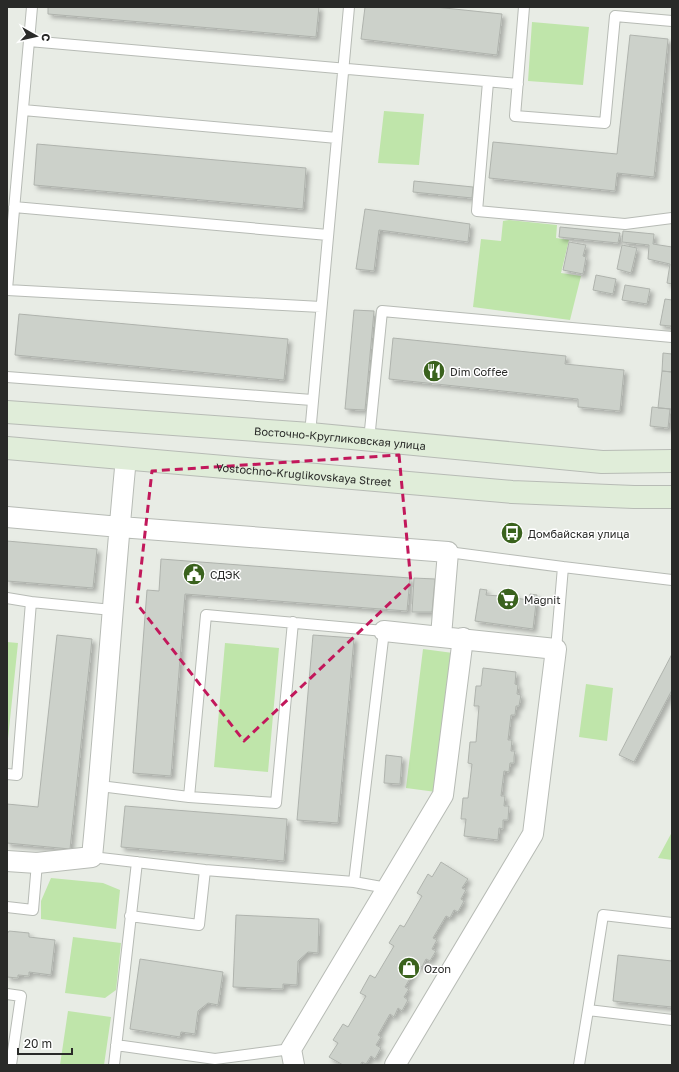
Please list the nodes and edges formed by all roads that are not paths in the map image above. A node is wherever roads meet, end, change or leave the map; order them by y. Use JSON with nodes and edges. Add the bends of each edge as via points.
{"nodes":[{"id":1,"x":32,"y":7,"type":"edge"},
{"id":2,"x":349,"y":7,"type":"edge"},
{"id":3,"x":524,"y":7,"type":"edge"},
{"id":4,"x":672,"y":21,"type":"edge"},
{"id":5,"x":29,"y":41,"type":"junction"},
{"id":6,"x":343,"y":68,"type":"junction"},
{"id":7,"x":488,"y":82,"type":"junction"},
{"id":8,"x":518,"y":84,"type":"junction"},
{"id":9,"x":23,"y":110,"type":"junction"},
{"id":10,"x":337,"y":138,"type":"junction"},
{"id":11,"x":14,"y":208,"type":"junction"},
{"id":12,"x":672,"y":218,"type":"edge"},
{"id":13,"x":328,"y":235,"type":"junction"},
{"id":14,"x":7,"y":290,"type":"edge"},
{"id":15,"x":321,"y":307,"type":"junction"},
{"id":16,"x":672,"y":337,"type":"edge"},
{"id":17,"x":7,"y":377,"type":"edge"},
{"id":18,"x":312,"y":400,"type":"junction"},
{"id":19,"x":7,"y":412,"type":"edge"},
{"id":20,"x":310,"y":434,"type":"junction"},
{"id":21,"x":369,"y":440,"type":"junction"},
{"id":22,"x":7,"y":448,"type":"edge"},
{"id":23,"x":126,"y":458,"type":"junction"},
{"id":24,"x":672,"y":461,"type":"edge"},
{"id":25,"x":602,"y":462,"type":"junction"},
{"id":26,"x":600,"y":495,"type":"junction"},
{"id":27,"x":672,"y":497,"type":"edge"},
{"id":28,"x":7,"y":517,"type":"edge"},
{"id":29,"x":120,"y":527,"type":"junction"},
{"id":30,"x":448,"y":552,"type":"junction"},
{"id":31,"x":564,"y":567,"type":"junction"},
{"id":32,"x":672,"y":580,"type":"edge"},
{"id":33,"x":7,"y":598,"type":"edge"},
{"id":34,"x":31,"y":602,"type":"junction"},
{"id":35,"x":112,"y":610,"type":"junction"},
{"id":36,"x":293,"y":622,"type":"junction"},
{"id":37,"x":384,"y":631,"type":"junction"},
{"id":38,"x":441,"y":636,"type":"junction"},
{"id":39,"x":463,"y":638,"type":"junction"},
{"id":40,"x":556,"y":649,"type":"junction"},
{"id":41,"x":7,"y":774,"type":"edge"},
{"id":42,"x":100,"y":786,"type":"junction"},
{"id":43,"x":188,"y":797,"type":"junction"},
{"id":44,"x":92,"y":857,"type":"junction"},
{"id":45,"x":7,"y":861,"type":"edge"},
{"id":46,"x":137,"y":862,"type":"junction"},
{"id":47,"x":37,"y":863,"type":"junction"},
{"id":48,"x":205,"y":870,"type":"junction"},
{"id":49,"x":354,"y":882,"type":"junction"},
{"id":50,"x":387,"y":888,"type":"junction"},
{"id":51,"x":7,"y":907,"type":"edge"},
{"id":52,"x":130,"y":916,"type":"junction"},
{"id":53,"x":672,"y":923,"type":"edge"},
{"id":54,"x":7,"y":994,"type":"edge"},
{"id":55,"x":588,"y":1010,"type":"junction"},
{"id":56,"x":672,"y":1020,"type":"edge"},
{"id":57,"x":116,"y":1045,"type":"junction"},
{"id":58,"x":292,"y":1057,"type":"edge"},
{"id":59,"x":11,"y":1065,"type":"edge"},
{"id":60,"x":114,"y":1065,"type":"edge"},
{"id":61,"x":395,"y":1065,"type":"edge"},
{"id":62,"x":579,"y":1065,"type":"edge"}],
"edges":[{"from":1,"to":5,"type":"lane"},
{"from":2,"to":6,"type":"lane"},
{"from":3,"to":8,"type":"lane"},
{"from":4,"to":8,"type":"lane","via":[[615,16],[605,123],[515,116]]},
{"from":5,"to":6,"type":"lane"},
{"from":5,"to":9,"type":"lane"},
{"from":6,"to":7,"type":"lane"},
{"from":6,"to":10,"type":"lane"},
{"from":7,"to":8,"type":"lane"},
{"from":7,"to":12,"type":"lane","via":[[477,210],[624,224]]},
{"from":9,"to":10,"type":"lane"},
{"from":9,"to":11,"type":"lane"},
{"from":10,"to":13,"type":"lane"},
{"from":11,"to":13,"type":"lane"},
{"from":11,"to":14,"type":"lane"},
{"from":13,"to":15,"type":"lane"},
{"from":14,"to":15,"type":"lane"},
{"from":15,"to":18,"type":"lane"},
{"from":16,"to":21,"type":"lane","via":[[382,311]]},
{"from":17,"to":18,"type":"lane"},
{"from":18,"to":20,"type":"lane"},
{"from":19,"to":20,"type":"street","name":"Восточно-Кругликовская улица"},
{"from":20,"to":21,"type":"street","name":"Восточно-Кругликовская улица"},
{"from":21,"to":25,"type":"street","name":"Восточно-Кругликовская улица"},
{"from":22,"to":23,"type":"street","name":"Vostochno-Kruglikovskaya Street"},
{"from":23,"to":26,"type":"street","name":"Vostochno-Kruglikovskaya Street","via":[[512,492]]},
{"from":23,"to":29,"type":"street"},
{"from":24,"to":25,"type":"street","name":"Восточно-Кругликовская улица"},
{"from":25,"to":26,"type":"street"},
{"from":26,"to":27,"type":"street"},
{"from":28,"to":29,"type":"street"},
{"from":29,"to":30,"type":"street"},
{"from":29,"to":35,"type":"street"},
{"from":30,"to":31,"type":"lane"},
{"from":30,"to":38,"type":"street"},
{"from":31,"to":32,"type":"lane"},
{"from":31,"to":40,"type":"lane"},
{"from":33,"to":34,"type":"lane"},
{"from":34,"to":35,"type":"lane"},
{"from":34,"to":41,"type":"lane","via":[[17,775]]},
{"from":35,"to":42,"type":"street"},
{"from":36,"to":37,"type":"lane"},
{"from":36,"to":43,"type":"lane","via":[[276,803]]},
{"from":36,"to":43,"type":"lane","via":[[206,615]]},
{"from":37,"to":38,"type":"street"},
{"from":37,"to":49,"type":"lane"},
{"from":38,"to":39,"type":"street"},
{"from":39,"to":40,"type":"street"},
{"from":39,"to":50,"type":"street","via":[[442,795]]},
{"from":40,"to":61,"type":"street","via":[[533,834]]},
{"from":42,"to":43,"type":"lane"},
{"from":42,"to":44,"type":"street"},
{"from":44,"to":46,"type":"lane"},
{"from":44,"to":47,"type":"street"},
{"from":45,"to":47,"type":"street"},
{"from":46,"to":48,"type":"lane"},
{"from":46,"to":52,"type":"lane"},
{"from":47,"to":51,"type":"lane","via":[[33,910]]},
{"from":48,"to":49,"type":"lane"},
{"from":48,"to":52,"type":"lane","via":[[200,925]]},
{"from":49,"to":50,"type":"lane"},
{"from":50,"to":58,"type":"street"},
{"from":52,"to":57,"type":"lane"},
{"from":53,"to":55,"type":"lane","via":[[603,915]]},
{"from":54,"to":59,"type":"lane","via":[[21,996]]},
{"from":55,"to":56,"type":"lane"},
{"from":55,"to":62,"type":"lane"},
{"from":57,"to":58,"type":"lane","via":[[215,1059],[247,1056]]},
{"from":57,"to":60,"type":"lane"}]}
